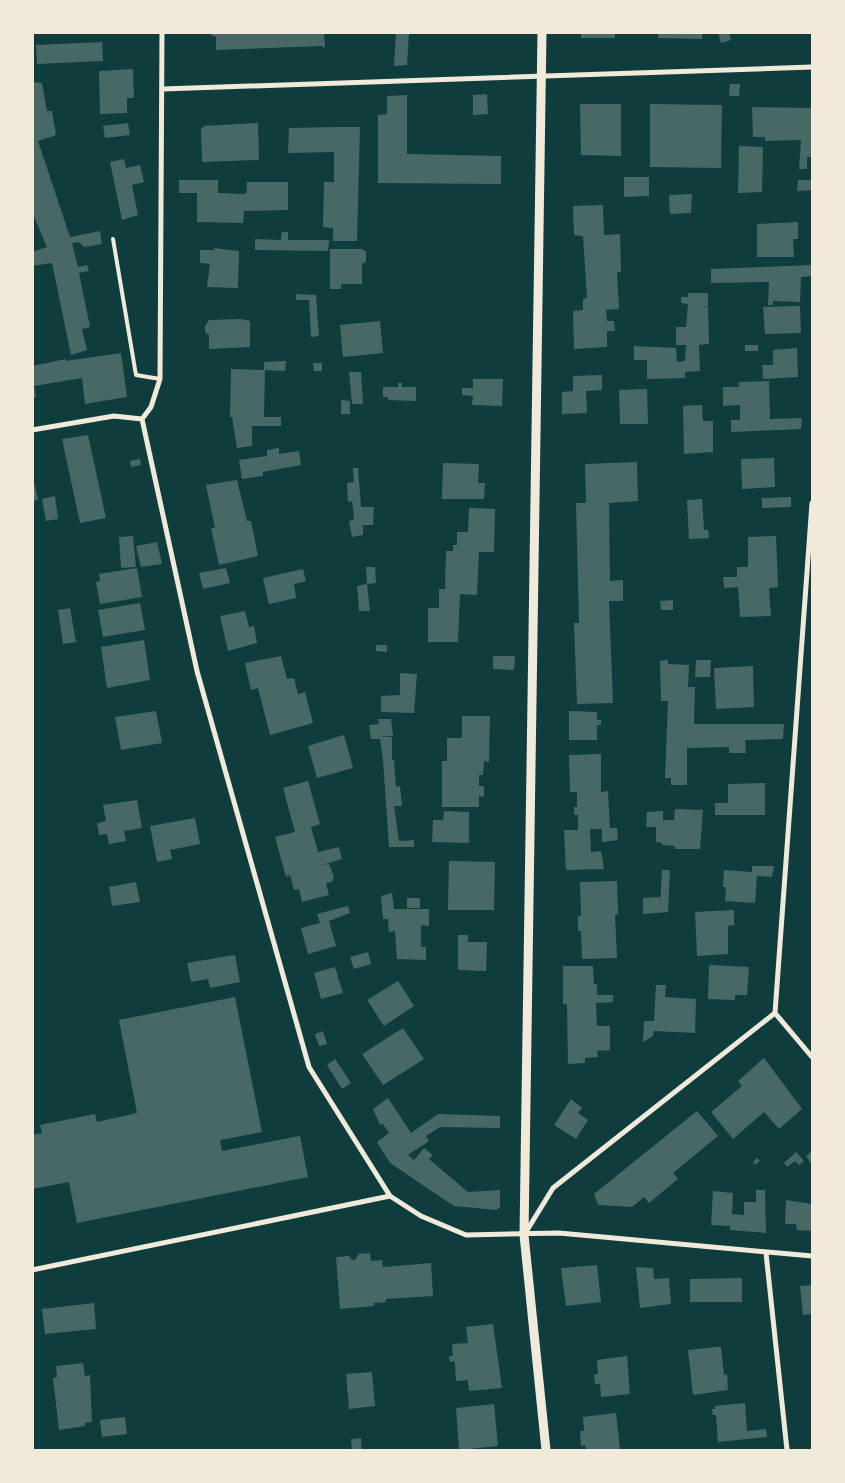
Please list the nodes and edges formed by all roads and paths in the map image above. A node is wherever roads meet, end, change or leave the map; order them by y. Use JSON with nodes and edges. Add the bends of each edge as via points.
{"nodes":[{"id":1,"x":162,"y":32,"type":"edge"},
{"id":2,"x":542,"y":32,"type":"edge"},
{"id":3,"x":812,"y":67,"type":"edge"},
{"id":4,"x":541,"y":76,"type":"junction"},
{"id":5,"x":163,"y":89,"type":"junction"},
{"id":6,"x":113,"y":239,"type":"dead end"},
{"id":7,"x":160,"y":379,"type":"junction"},
{"id":8,"x":142,"y":419,"type":"junction"},
{"id":9,"x":32,"y":430,"type":"edge"},
{"id":10,"x":812,"y":503,"type":"edge"},
{"id":11,"x":775,"y":1013,"type":"junction"},
{"id":12,"x":812,"y":1057,"type":"edge"},
{"id":13,"x":390,"y":1196,"type":"junction"},
{"id":14,"x":524,"y":1235,"type":"junction"},
{"id":15,"x":766,"y":1253,"type":"junction"},
{"id":16,"x":812,"y":1256,"type":"edge"},
{"id":17,"x":32,"y":1270,"type":"edge"},
{"id":18,"x":546,"y":1450,"type":"edge"},
{"id":19,"x":787,"y":1450,"type":"edge"}],
"edges":[{"from":1,"to":5,"type":"street"},
{"from":2,"to":4,"type":"street"},
{"from":3,"to":4,"type":"street"},
{"from":4,"to":5,"type":"street"},
{"from":4,"to":14,"type":"street"},
{"from":5,"to":7,"type":"street"},
{"from":6,"to":7,"type":"lane","via":[[136,374]]},
{"from":7,"to":8,"type":"street","via":[[151,407]]},
{"from":8,"to":9,"type":"street","via":[[114,416]]},
{"from":8,"to":13,"type":"street","via":[[197,671],[309,1067]]},
{"from":10,"to":11,"type":"street"},
{"from":11,"to":12,"type":"street"},
{"from":11,"to":14,"type":"street","via":[[553,1188]]},
{"from":13,"to":14,"type":"street","via":[[421,1216],[466,1235]]},
{"from":13,"to":17,"type":"street"},
{"from":14,"to":15,"type":"street","via":[[559,1233]]},
{"from":14,"to":18,"type":"street"},
{"from":15,"to":16,"type":"street"},
{"from":15,"to":19,"type":"street"}]}
